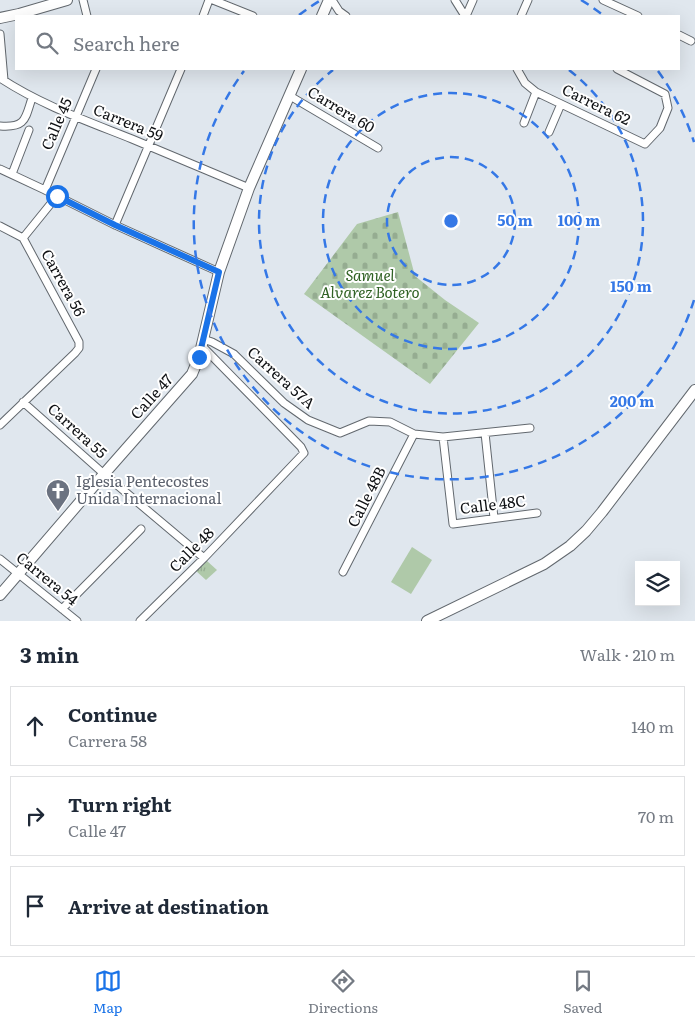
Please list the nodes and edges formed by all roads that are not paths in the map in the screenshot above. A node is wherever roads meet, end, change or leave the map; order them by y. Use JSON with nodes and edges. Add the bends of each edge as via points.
{"nodes":[{"id":1,"x":67,"y":0,"type":"edge"},
{"id":2,"x":83,"y":0,"type":"edge"},
{"id":3,"x":211,"y":0,"type":"edge"},
{"id":4,"x":332,"y":0,"type":"edge"},
{"id":5,"x":455,"y":0,"type":"edge"},
{"id":6,"x":473,"y":0,"type":"edge"},
{"id":7,"x":528,"y":0,"type":"edge"},
{"id":8,"x":603,"y":0,"type":"edge"},
{"id":9,"x":325,"y":8,"type":"edge"},
{"id":10,"x":339,"y":11,"type":"junction"},
{"id":11,"x":87,"y":15,"type":"edge"},
{"id":12,"x":204,"y":15,"type":"edge"},
{"id":13,"x":250,"y":15,"type":"edge"},
{"id":14,"x":345,"y":15,"type":"edge"},
{"id":15,"x":465,"y":15,"type":"edge"},
{"id":16,"x":466,"y":15,"type":"edge"},
{"id":17,"x":521,"y":15,"type":"edge"},
{"id":18,"x":636,"y":15,"type":"edge"},
{"id":19,"x":0,"y":18,"type":"edge"},
{"id":20,"x":0,"y":34,"type":"edge"},
{"id":21,"x":680,"y":36,"type":"edge"},
{"id":22,"x":691,"y":41,"type":"dead end"},
{"id":23,"x":96,"y":70,"type":"edge"},
{"id":24,"x":181,"y":70,"type":"edge"},
{"id":25,"x":301,"y":70,"type":"edge"},
{"id":26,"x":517,"y":70,"type":"edge"},
{"id":27,"x":619,"y":70,"type":"edge"},
{"id":28,"x":2,"y":79,"type":"edge"},
{"id":29,"x":536,"y":92,"type":"junction"},
{"id":30,"x":290,"y":96,"type":"junction"},
{"id":31,"x":32,"y":98,"type":"junction"},
{"id":32,"x":561,"y":104,"type":"junction"},
{"id":33,"x":76,"y":117,"type":"junction"},
{"id":34,"x":524,"y":123,"type":"dead end"},
{"id":35,"x":0,"y":126,"type":"edge"},
{"id":36,"x":29,"y":130,"type":"dead end"},
{"id":37,"x":549,"y":132,"type":"dead end"},
{"id":38,"x":149,"y":146,"type":"junction"},
{"id":39,"x":378,"y":148,"type":"dead end"},
{"id":40,"x":0,"y":169,"type":"edge"},
{"id":41,"x":12,"y":174,"type":"junction"},
{"id":42,"x":249,"y":188,"type":"junction"},
{"id":43,"x":45,"y":190,"type":"junction"},
{"id":44,"x":57,"y":196,"type":"junction"},
{"id":45,"x":115,"y":225,"type":"junction"},
{"id":46,"x":0,"y":226,"type":"edge"},
{"id":47,"x":23,"y":238,"type":"junction"},
{"id":48,"x":219,"y":272,"type":"junction"},
{"id":49,"x":204,"y":345,"type":"junction"},
{"id":50,"x":218,"y":345,"type":"junction"},
{"id":51,"x":695,"y":390,"type":"edge"},
{"id":52,"x":23,"y":402,"type":"junction"},
{"id":53,"x":0,"y":425,"type":"edge"},
{"id":54,"x":530,"y":428,"type":"dead end"},
{"id":55,"x":485,"y":433,"type":"junction"},
{"id":56,"x":414,"y":434,"type":"junction"},
{"id":57,"x":443,"y":437,"type":"junction"},
{"id":58,"x":104,"y":474,"type":"junction"},
{"id":59,"x":537,"y":513,"type":"dead end"},
{"id":60,"x":494,"y":518,"type":"junction"},
{"id":61,"x":141,"y":529,"type":"dead end"},
{"id":62,"x":204,"y":558,"type":"junction"},
{"id":63,"x":0,"y":559,"type":"edge"},
{"id":64,"x":343,"y":572,"type":"dead end"},
{"id":65,"x":18,"y":574,"type":"junction"},
{"id":66,"x":0,"y":595,"type":"edge"},
{"id":67,"x":62,"y":609,"type":"junction"},
{"id":68,"x":77,"y":621,"type":"edge"},
{"id":69,"x":140,"y":621,"type":"edge"},
{"id":70,"x":427,"y":621,"type":"edge"}],
"edges":[{"from":1,"to":19,"type":"main road"},
{"from":2,"to":11,"type":"street"},
{"from":3,"to":12,"type":"street"},
{"from":3,"to":13,"type":"street"},
{"from":4,"to":10,"type":"street"},
{"from":5,"to":15,"type":"street"},
{"from":6,"to":16,"type":"street"},
{"from":7,"to":17,"type":"street"},
{"from":8,"to":18,"type":"street"},
{"from":9,"to":10,"type":"street"},
{"from":10,"to":14,"type":"street"},
{"from":20,"to":28,"type":"street"},
{"from":21,"to":22,"type":"street"},
{"from":23,"to":33,"type":"street","name":"Calle 45"},
{"from":24,"to":38,"type":"street"},
{"from":25,"to":30,"type":"main road","name":"Calle 47"},
{"from":26,"to":29,"type":"street","name":"Carrera 62","via":[[525,84]]},
{"from":27,"to":32,"type":"street","name":"Carrera 62","via":[[665,94],[668,108],[660,128],[645,144]]},
{"from":28,"to":31,"type":"street","name":"Carrera 59"},
{"from":29,"to":32,"type":"street","name":"Carrera 62"},
{"from":29,"to":34,"type":"street"},
{"from":30,"to":39,"type":"street","name":"Carrera 60"},
{"from":30,"to":42,"type":"main road","name":"Calle 47"},
{"from":31,"to":33,"type":"street","name":"Carrera 59"},
{"from":31,"to":35,"type":"street","via":[[20,124]]},
{"from":32,"to":37,"type":"street"},
{"from":33,"to":38,"type":"street","name":"Carrera 59"},
{"from":33,"to":43,"type":"street","name":"Calle 45"},
{"from":36,"to":41,"type":"street"},
{"from":38,"to":42,"type":"street","name":"Carrera 59"},
{"from":38,"to":45,"type":"street"},
{"from":40,"to":41,"type":"street"},
{"from":41,"to":43,"type":"street"},
{"from":42,"to":48,"type":"main road","name":"Calle 47"},
{"from":43,"to":44,"type":"street"},
{"from":44,"to":45,"type":"street"},
{"from":44,"to":47,"type":"street"},
{"from":45,"to":48,"type":"street"},
{"from":46,"to":47,"type":"street"},
{"from":47,"to":52,"type":"street","name":"Carrera 56","via":[[79,342],[79,348],[67,361]]},
{"from":48,"to":49,"type":"main road","name":"Calle 47"},
{"from":49,"to":50,"type":"street","name":"Carrera 57A"},
{"from":49,"to":50,"type":"street"},
{"from":49,"to":58,"type":"main road","name":"Calle 47","via":[[192,374]]},
{"from":49,"to":62,"type":"street","name":"Calle 48","via":[[304,452]]},
{"from":50,"to":56,"type":"street","name":"Carrera 57A","via":[[234,354],[284,403],[308,420],[340,434],[368,422],[390,422]]},
{"from":51,"to":70,"type":"main road","via":[[597,518],[570,546],[544,564]]},
{"from":52,"to":53,"type":"street"},
{"from":52,"to":58,"type":"street","name":"Carrera 55"},
{"from":54,"to":55,"type":"street"},
{"from":55,"to":57,"type":"street"},
{"from":55,"to":60,"type":"street"},
{"from":56,"to":57,"type":"street","name":"Carrera 57A"},
{"from":56,"to":64,"type":"street","name":"Calle 48B"},
{"from":57,"to":60,"type":"street","name":"Calle 48C","via":[[453,524]]},
{"from":58,"to":62,"type":"street","name":"Carrera 55"},
{"from":58,"to":65,"type":"main road","name":"Calle 47"},
{"from":59,"to":60,"type":"street","name":"Calle 48C"},
{"from":61,"to":67,"type":"street"},
{"from":62,"to":69,"type":"street","name":"Calle 48"},
{"from":63,"to":65,"type":"street","name":"Carrera 54"},
{"from":65,"to":66,"type":"main road","name":"Calle 47"},
{"from":65,"to":67,"type":"street","name":"Carrera 54"},
{"from":67,"to":68,"type":"street","name":"Carrera 54"}]}
